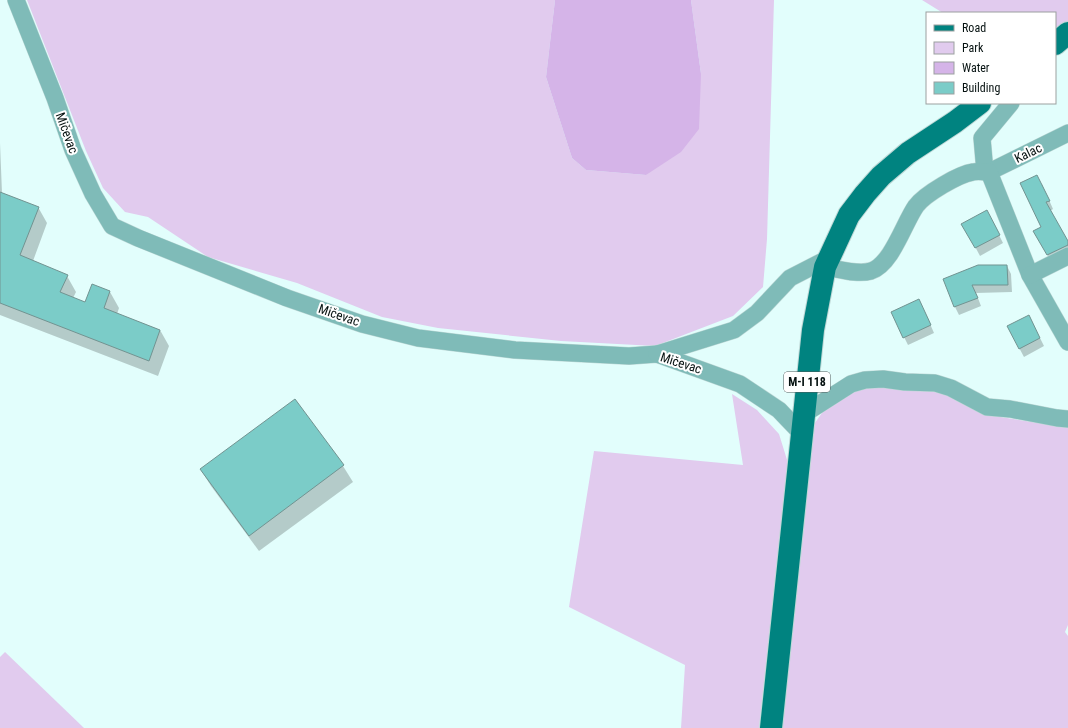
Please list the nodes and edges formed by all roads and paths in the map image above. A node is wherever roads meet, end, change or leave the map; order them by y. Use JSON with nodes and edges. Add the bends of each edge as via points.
{"nodes":[{"id":1,"x":16,"y":0,"type":"edge"},
{"id":2,"x":1068,"y":33,"type":"edge"},
{"id":3,"x":1056,"y":43,"type":"edge"},
{"id":4,"x":1056,"y":44,"type":"edge"},
{"id":5,"x":1068,"y":44,"type":"edge"},
{"id":6,"x":979,"y":104,"type":"edge"},
{"id":7,"x":1010,"y":104,"type":"edge"},
{"id":8,"x":1068,"y":133,"type":"edge"},
{"id":9,"x":987,"y":172,"type":"junction"},
{"id":10,"x":1068,"y":256,"type":"edge"},
{"id":11,"x":827,"y":263,"type":"junction"},
{"id":12,"x":1030,"y":275,"type":"junction"},
{"id":13,"x":1068,"y":342,"type":"edge"},
{"id":14,"x":657,"y":354,"type":"junction"},
{"id":15,"x":1068,"y":419,"type":"edge"},
{"id":16,"x":803,"y":424,"type":"junction"},
{"id":17,"x":771,"y":728,"type":"edge"}],
"edges":[{"from":1,"to":14,"type":"street","name":"Mičevac","via":[[73,150],[93,194],[112,226],[287,298],[362,324],[418,338],[515,350],[629,356]]},
{"from":2,"to":3,"type":"main road"},
{"from":4,"to":5,"type":"street"},
{"from":6,"to":11,"type":"main road","number":"M-I 118","via":[[908,153],[881,176],[849,215]]},
{"from":7,"to":9,"type":"street","via":[[982,138]]},
{"from":8,"to":9,"type":"street","name":"Kalac"},
{"from":9,"to":11,"type":"street","name":"Kalac","via":[[959,176],[916,205],[888,257],[872,270],[859,272]]},
{"from":9,"to":12,"type":"street"},
{"from":10,"to":12,"type":"street"},
{"from":11,"to":14,"type":"street","via":[[790,278],[757,313],[734,330]]},
{"from":11,"to":16,"type":"main road","number":"M-I 118","via":[[812,330]]},
{"from":12,"to":13,"type":"street"},
{"from":14,"to":16,"type":"street","name":"Mičevac","via":[[740,384]]},
{"from":15,"to":16,"type":"street","via":[[987,407],[951,388],[935,383],[883,379],[851,384]]},
{"from":16,"to":17,"type":"main road","number":"M-I 118"}]}
